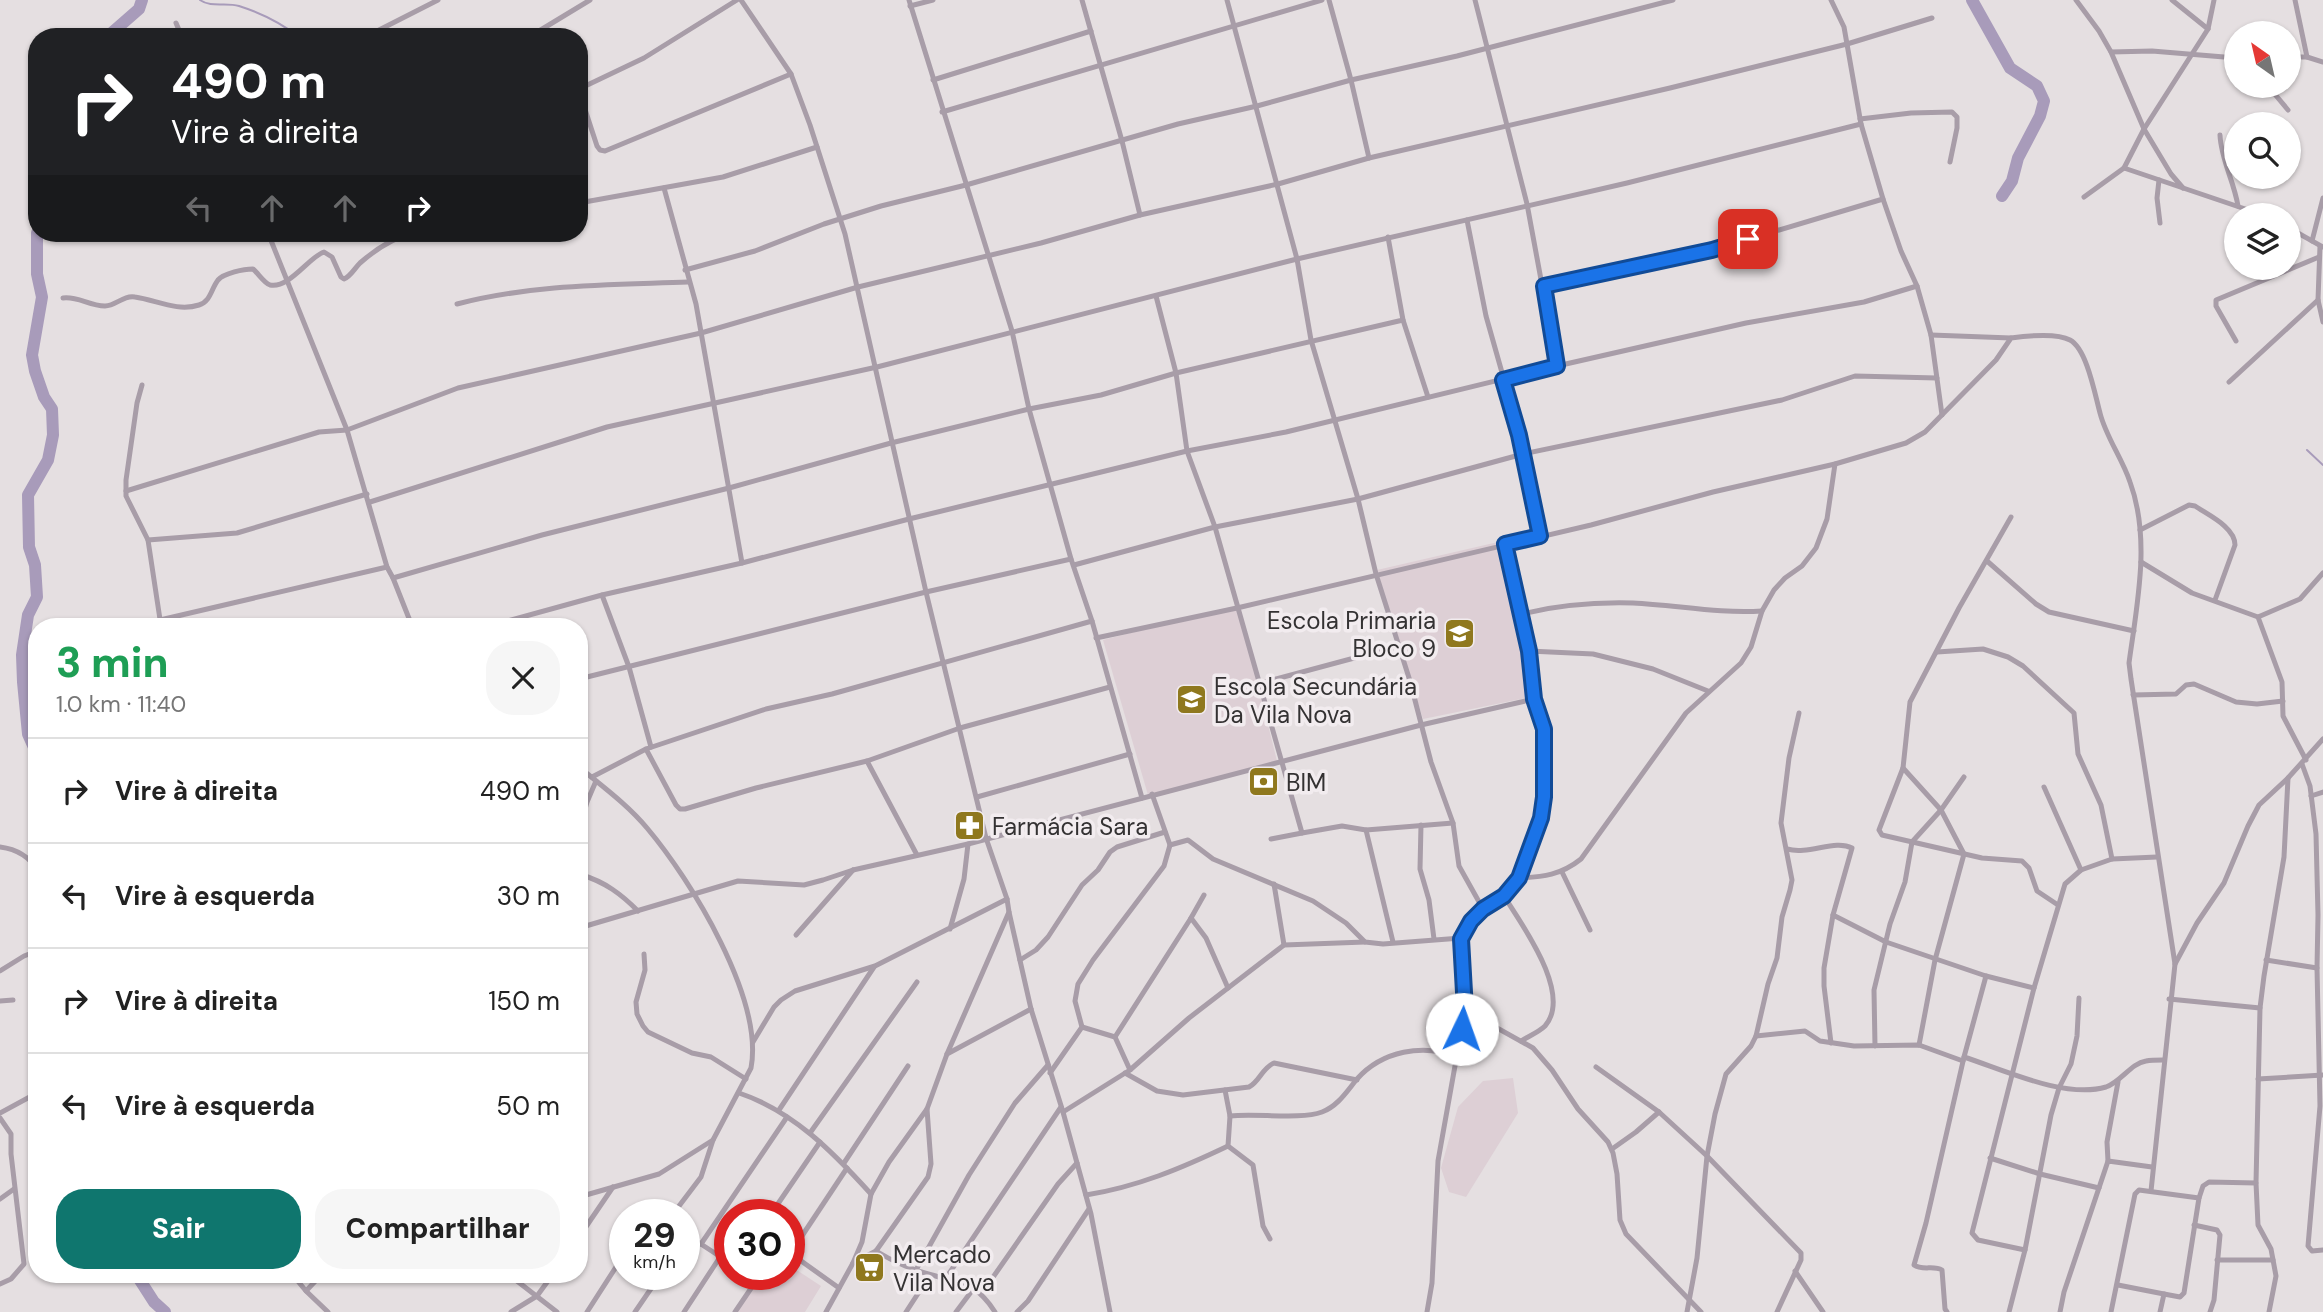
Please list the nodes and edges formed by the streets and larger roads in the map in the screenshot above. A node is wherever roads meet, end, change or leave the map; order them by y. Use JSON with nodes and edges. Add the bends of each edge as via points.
{"nodes":[{"id":1,"x":438,"y":0,"type":"edge"},
{"id":2,"x":590,"y":0,"type":"edge"},
{"id":3,"x":739,"y":0,"type":"edge"},
{"id":4,"x":933,"y":0,"type":"edge"},
{"id":5,"x":1082,"y":0,"type":"edge"},
{"id":6,"x":1227,"y":0,"type":"edge"},
{"id":7,"x":1322,"y":0,"type":"edge"},
{"id":8,"x":1329,"y":0,"type":"edge"},
{"id":9,"x":1475,"y":0,"type":"edge"},
{"id":10,"x":1673,"y":0,"type":"edge"},
{"id":11,"x":1831,"y":0,"type":"edge"},
{"id":12,"x":2076,"y":0,"type":"edge"},
{"id":13,"x":2172,"y":0,"type":"edge"},
{"id":14,"x":2214,"y":0,"type":"edge"},
{"id":15,"x":2295,"y":0,"type":"edge"},
{"id":16,"x":910,"y":3,"type":"edge"},
{"id":17,"x":1932,"y":19,"type":"dead end"},
{"id":18,"x":176,"y":23,"type":"dead end"},
{"id":19,"x":178,"y":28,"type":"edge"},
{"id":20,"x":383,"y":28,"type":"edge"},
{"id":21,"x":544,"y":28,"type":"edge"},
{"id":22,"x":1233,"y":28,"type":"junction"},
{"id":23,"x":2208,"y":29,"type":"junction"},
{"id":24,"x":1091,"y":31,"type":"junction"},
{"id":25,"x":1847,"y":44,"type":"junction"},
{"id":26,"x":1488,"y":48,"type":"junction"},
{"id":27,"x":2111,"y":52,"type":"junction"},
{"id":28,"x":2192,"y":54,"type":"junction"},
{"id":29,"x":2224,"y":57,"type":"edge"},
{"id":30,"x":2301,"y":57,"type":"edge"},
{"id":31,"x":2308,"y":57,"type":"junction"},
{"id":32,"x":2323,"y":62,"type":"edge"},
{"id":33,"x":1101,"y":65,"type":"junction"},
{"id":34,"x":791,"y":74,"type":"junction"},
{"id":35,"x":933,"y":80,"type":"junction"},
{"id":36,"x":1351,"y":80,"type":"junction"},
{"id":37,"x":588,"y":86,"type":"edge"},
{"id":38,"x":2278,"y":98,"type":"edge"},
{"id":39,"x":1257,"y":106,"type":"junction"},
{"id":40,"x":2288,"y":110,"type":"dead end"},
{"id":41,"x":942,"y":112,"type":"junction"},
{"id":42,"x":588,"y":118,"type":"edge"},
{"id":43,"x":1860,"y":121,"type":"junction"},
{"id":44,"x":1507,"y":128,"type":"junction"},
{"id":45,"x":2144,"y":129,"type":"junction"},
{"id":46,"x":2220,"y":135,"type":"dead end"},
{"id":47,"x":1122,"y":141,"type":"junction"},
{"id":48,"x":817,"y":147,"type":"junction"},
{"id":49,"x":1369,"y":158,"type":"junction"},
{"id":50,"x":1950,"y":162,"type":"dead end"},
{"id":51,"x":2124,"y":169,"type":"junction"},
{"id":52,"x":2159,"y":180,"type":"junction"},
{"id":53,"x":1278,"y":184,"type":"junction"},
{"id":54,"x":966,"y":185,"type":"junction"},
{"id":55,"x":664,"y":188,"type":"junction"},
{"id":56,"x":2185,"y":189,"type":"junction"},
{"id":57,"x":2084,"y":197,"type":"dead end"},
{"id":58,"x":2323,"y":198,"type":"edge"},
{"id":59,"x":1883,"y":199,"type":"junction"},
{"id":60,"x":588,"y":201,"type":"edge"},
{"id":61,"x":2231,"y":203,"type":"edge"},
{"id":62,"x":2238,"y":203,"type":"edge"},
{"id":63,"x":1527,"y":204,"type":"junction"},
{"id":64,"x":1140,"y":215,"type":"junction"},
{"id":65,"x":841,"y":219,"type":"junction"},
{"id":66,"x":1467,"y":220,"type":"junction"},
{"id":67,"x":2160,"y":223,"type":"dead end"},
{"id":68,"x":2301,"y":235,"type":"edge"},
{"id":69,"x":1388,"y":237,"type":"junction"},
{"id":70,"x":2312,"y":241,"type":"junction"},
{"id":71,"x":271,"y":242,"type":"edge"},
{"id":72,"x":389,"y":242,"type":"edge"},
{"id":73,"x":2321,"y":247,"type":"edge"},
{"id":74,"x":988,"y":256,"type":"junction"},
{"id":75,"x":2319,"y":257,"type":"junction"},
{"id":76,"x":1297,"y":258,"type":"junction"},
{"id":77,"x":685,"y":270,"type":"junction"},
{"id":78,"x":286,"y":280,"type":"junction"},
{"id":79,"x":688,"y":282,"type":"junction"},
{"id":80,"x":1544,"y":286,"type":"junction"},
{"id":81,"x":1917,"y":286,"type":"junction"},
{"id":82,"x":858,"y":288,"type":"junction"},
{"id":83,"x":1156,"y":296,"type":"junction"},
{"id":84,"x":63,"y":298,"type":"dead end"},
{"id":85,"x":2318,"y":300,"type":"junction"},
{"id":86,"x":457,"y":304,"type":"dead end"},
{"id":87,"x":1403,"y":320,"type":"junction"},
{"id":88,"x":2323,"y":322,"type":"edge"},
{"id":89,"x":1013,"y":331,"type":"junction"},
{"id":90,"x":701,"y":334,"type":"junction"},
{"id":91,"x":1931,"y":335,"type":"junction"},
{"id":92,"x":2011,"y":338,"type":"junction"},
{"id":93,"x":1311,"y":340,"type":"junction"},
{"id":94,"x":2236,"y":341,"type":"dead end"},
{"id":95,"x":1557,"y":366,"type":"junction"},
{"id":96,"x":877,"y":367,"type":"junction"},
{"id":97,"x":1176,"y":373,"type":"junction"},
{"id":98,"x":1937,"y":378,"type":"junction"},
{"id":99,"x":1503,"y":380,"type":"junction"},
{"id":100,"x":2229,"y":382,"type":"dead end"},
{"id":101,"x":142,"y":385,"type":"dead end"},
{"id":102,"x":1428,"y":397,"type":"junction"},
{"id":103,"x":714,"y":404,"type":"junction"},
{"id":104,"x":1029,"y":409,"type":"junction"},
{"id":105,"x":1941,"y":415,"type":"junction"},
{"id":106,"x":1335,"y":419,"type":"junction"},
{"id":107,"x":347,"y":430,"type":"junction"},
{"id":108,"x":891,"y":443,"type":"junction"},
{"id":109,"x":1187,"y":451,"type":"junction"},
{"id":110,"x":1523,"y":454,"type":"junction"},
{"id":111,"x":1835,"y":464,"type":"junction"},
{"id":112,"x":1050,"y":484,"type":"junction"},
{"id":113,"x":729,"y":488,"type":"junction"},
{"id":114,"x":126,"y":491,"type":"junction"},
{"id":115,"x":367,"y":494,"type":"junction"},
{"id":116,"x":1357,"y":499,"type":"junction"},
{"id":117,"x":370,"y":502,"type":"junction"},
{"id":118,"x":2011,"y":516,"type":"dead end"},
{"id":119,"x":909,"y":519,"type":"junction"},
{"id":120,"x":1215,"y":527,"type":"junction"},
{"id":121,"x":2140,"y":530,"type":"junction"},
{"id":122,"x":1540,"y":536,"type":"junction"},
{"id":123,"x":148,"y":540,"type":"junction"},
{"id":124,"x":1505,"y":544,"type":"junction"},
{"id":125,"x":1987,"y":561,"type":"junction"},
{"id":126,"x":1073,"y":562,"type":"junction"},
{"id":127,"x":2141,"y":562,"type":"junction"},
{"id":128,"x":742,"y":563,"type":"junction"},
{"id":129,"x":387,"y":567,"type":"junction"},
{"id":130,"x":2323,"y":573,"type":"edge"},
{"id":131,"x":1376,"y":574,"type":"junction"},
{"id":132,"x":393,"y":578,"type":"junction"},
{"id":133,"x":926,"y":592,"type":"junction"},
{"id":134,"x":602,"y":595,"type":"junction"},
{"id":135,"x":2215,"y":600,"type":"junction"},
{"id":136,"x":1237,"y":608,"type":"junction"},
{"id":137,"x":1762,"y":611,"type":"junction"},
{"id":138,"x":1521,"y":614,"type":"junction"},
{"id":139,"x":2258,"y":617,"type":"junction"},
{"id":140,"x":159,"y":618,"type":"edge"},
{"id":141,"x":180,"y":618,"type":"edge"},
{"id":142,"x":409,"y":618,"type":"edge"},
{"id":143,"x":518,"y":618,"type":"edge"},
{"id":144,"x":1093,"y":621,"type":"junction"},
{"id":145,"x":2134,"y":631,"type":"junction"},
{"id":146,"x":1096,"y":638,"type":"junction"},
{"id":147,"x":1399,"y":646,"type":"junction"},
{"id":148,"x":1529,"y":651,"type":"junction"},
{"id":149,"x":1937,"y":652,"type":"junction"},
{"id":150,"x":943,"y":661,"type":"junction"},
{"id":151,"x":629,"y":667,"type":"junction"},
{"id":152,"x":588,"y":677,"type":"edge"},
{"id":153,"x":1261,"y":683,"type":"junction"},
{"id":154,"x":1110,"y":687,"type":"junction"},
{"id":155,"x":1708,"y":691,"type":"junction"},
{"id":156,"x":2133,"y":695,"type":"junction"},
{"id":157,"x":1534,"y":699,"type":"junction"},
{"id":158,"x":2283,"y":701,"type":"junction"},
{"id":159,"x":1799,"y":713,"type":"dead end"},
{"id":160,"x":1421,"y":725,"type":"junction"},
{"id":161,"x":960,"y":729,"type":"junction"},
{"id":162,"x":2323,"y":739,"type":"edge"},
{"id":163,"x":649,"y":748,"type":"junction"},
{"id":164,"x":1130,"y":754,"type":"junction"},
{"id":165,"x":867,"y":761,"type":"junction"},
{"id":166,"x":2304,"y":762,"type":"junction"},
{"id":167,"x":1282,"y":763,"type":"junction"},
{"id":168,"x":1903,"y":768,"type":"junction"},
{"id":169,"x":588,"y":774,"type":"edge"},
{"id":170,"x":1964,"y":777,"type":"dead end"},
{"id":171,"x":2288,"y":778,"type":"junction"},
{"id":172,"x":594,"y":779,"type":"junction"},
{"id":173,"x":2044,"y":787,"type":"dead end"},
{"id":174,"x":2323,"y":792,"type":"edge"},
{"id":175,"x":1152,"y":794,"type":"junction"},
{"id":176,"x":2311,"y":796,"type":"junction"},
{"id":177,"x":977,"y":797,"type":"junction"},
{"id":178,"x":1142,"y":798,"type":"junction"},
{"id":179,"x":588,"y":799,"type":"edge"},
{"id":180,"x":1941,"y":810,"type":"junction"},
{"id":181,"x":1453,"y":823,"type":"junction"},
{"id":182,"x":1421,"y":825,"type":"junction"},
{"id":183,"x":1366,"y":830,"type":"junction"},
{"id":184,"x":1165,"y":832,"type":"junction"},
{"id":185,"x":1302,"y":833,"type":"junction"},
{"id":186,"x":2320,"y":833,"type":"edge"},
{"id":187,"x":986,"y":838,"type":"junction"},
{"id":188,"x":1271,"y":839,"type":"dead end"},
{"id":189,"x":1912,"y":842,"type":"junction"},
{"id":190,"x":968,"y":844,"type":"junction"},
{"id":191,"x":1170,"y":845,"type":"junction"},
{"id":192,"x":0,"y":847,"type":"edge"},
{"id":193,"x":1787,"y":849,"type":"junction"},
{"id":194,"x":1964,"y":854,"type":"junction"},
{"id":195,"x":917,"y":855,"type":"junction"},
{"id":196,"x":2157,"y":857,"type":"junction"},
{"id":197,"x":28,"y":859,"type":"edge"},
{"id":198,"x":2112,"y":859,"type":"junction"},
{"id":199,"x":853,"y":870,"type":"junction"},
{"id":200,"x":2081,"y":870,"type":"junction"},
{"id":201,"x":1562,"y":872,"type":"junction"},
{"id":202,"x":588,"y":877,"type":"edge"},
{"id":203,"x":1519,"y":878,"type":"junction"},
{"id":204,"x":1274,"y":884,"type":"junction"},
{"id":205,"x":697,"y":894,"type":"junction"},
{"id":206,"x":1204,"y":895,"type":"dead end"},
{"id":207,"x":1504,"y":896,"type":"junction"},
{"id":208,"x":1007,"y":899,"type":"junction"},
{"id":209,"x":2058,"y":905,"type":"junction"},
{"id":210,"x":1483,"y":909,"type":"junction"},
{"id":211,"x":638,"y":911,"type":"junction"},
{"id":212,"x":1009,"y":912,"type":"junction"},
{"id":213,"x":1833,"y":915,"type":"junction"},
{"id":214,"x":2321,"y":915,"type":"edge"},
{"id":215,"x":1191,"y":918,"type":"junction"},
{"id":216,"x":588,"y":925,"type":"edge"},
{"id":217,"x":950,"y":929,"type":"junction"},
{"id":218,"x":1590,"y":930,"type":"dead end"},
{"id":219,"x":796,"y":935,"type":"dead end"},
{"id":220,"x":1434,"y":939,"type":"junction"},
{"id":221,"x":1461,"y":939,"type":"junction"},
{"id":222,"x":1365,"y":942,"type":"junction"},
{"id":223,"x":1393,"y":942,"type":"junction"},
{"id":224,"x":1885,"y":942,"type":"junction"},
{"id":225,"x":1284,"y":944,"type":"junction"},
{"id":226,"x":28,"y":954,"type":"edge"},
{"id":227,"x":644,"y":954,"type":"dead end"},
{"id":228,"x":1020,"y":960,"type":"junction"},
{"id":229,"x":1935,"y":960,"type":"junction"},
{"id":230,"x":2266,"y":960,"type":"junction"},
{"id":231,"x":2175,"y":964,"type":"junction"},
{"id":232,"x":875,"y":966,"type":"junction"},
{"id":233,"x":2317,"y":968,"type":"junction"},
{"id":234,"x":0,"y":971,"type":"edge"},
{"id":235,"x":1986,"y":976,"type":"junction"},
{"id":236,"x":917,"y":982,"type":"dead end"},
{"id":237,"x":1228,"y":988,"type":"junction"},
{"id":238,"x":2035,"y":988,"type":"junction"},
{"id":239,"x":2079,"y":998,"type":"dead end"},
{"id":240,"x":2169,"y":999,"type":"junction"},
{"id":241,"x":12,"y":1000,"type":"dead end"},
{"id":242,"x":0,"y":1001,"type":"edge"},
{"id":243,"x":2260,"y":1008,"type":"junction"},
{"id":244,"x":1031,"y":1009,"type":"junction"},
{"id":245,"x":1465,"y":1010,"type":"junction"},
{"id":246,"x":1082,"y":1027,"type":"junction"},
{"id":247,"x":1756,"y":1036,"type":"junction"},
{"id":248,"x":1115,"y":1037,"type":"junction"},
{"id":249,"x":1521,"y":1041,"type":"junction"},
{"id":250,"x":753,"y":1042,"type":"junction"},
{"id":251,"x":1831,"y":1043,"type":"junction"},
{"id":252,"x":1919,"y":1045,"type":"junction"},
{"id":253,"x":1875,"y":1046,"type":"junction"},
{"id":254,"x":947,"y":1054,"type":"junction"},
{"id":255,"x":1457,"y":1057,"type":"junction"},
{"id":256,"x":1964,"y":1059,"type":"junction"},
{"id":257,"x":2163,"y":1060,"type":"junction"},
{"id":258,"x":1048,"y":1065,"type":"junction"},
{"id":259,"x":908,"y":1066,"type":"dead end"},
{"id":260,"x":1596,"y":1067,"type":"dead end"},
{"id":261,"x":1128,"y":1071,"type":"junction"},
{"id":262,"x":2012,"y":1072,"type":"junction"},
{"id":263,"x":1050,"y":1073,"type":"junction"},
{"id":264,"x":2321,"y":1076,"type":"edge"},
{"id":265,"x":746,"y":1079,"type":"junction"},
{"id":266,"x":2258,"y":1079,"type":"junction"},
{"id":267,"x":1357,"y":1080,"type":"junction"},
{"id":268,"x":2118,"y":1082,"type":"junction"},
{"id":269,"x":2059,"y":1088,"type":"junction"},
{"id":270,"x":1225,"y":1090,"type":"junction"},
{"id":271,"x":739,"y":1093,"type":"junction"},
{"id":272,"x":28,"y":1099,"type":"edge"},
{"id":273,"x":927,"y":1109,"type":"junction"},
{"id":274,"x":1062,"y":1109,"type":"junction"},
{"id":275,"x":779,"y":1110,"type":"junction"},
{"id":276,"x":1659,"y":1112,"type":"junction"},
{"id":277,"x":0,"y":1116,"type":"edge"},
{"id":278,"x":1230,"y":1116,"type":"junction"},
{"id":279,"x":787,"y":1117,"type":"junction"},
{"id":280,"x":810,"y":1133,"type":"junction"},
{"id":281,"x":713,"y":1140,"type":"junction"},
{"id":282,"x":820,"y":1142,"type":"junction"},
{"id":283,"x":1228,"y":1146,"type":"junction"},
{"id":284,"x":1612,"y":1149,"type":"junction"},
{"id":285,"x":1707,"y":1156,"type":"junction"},
{"id":286,"x":1990,"y":1158,"type":"junction"},
{"id":287,"x":2108,"y":1161,"type":"junction"},
{"id":288,"x":1077,"y":1162,"type":"junction"},
{"id":289,"x":846,"y":1166,"type":"junction"},
{"id":290,"x":2152,"y":1167,"type":"junction"},
{"id":291,"x":2040,"y":1174,"type":"junction"},
{"id":292,"x":2256,"y":1182,"type":"junction"},
{"id":293,"x":613,"y":1187,"type":"junction"},
{"id":294,"x":2099,"y":1188,"type":"junction"},
{"id":295,"x":14,"y":1189,"type":"junction"},
{"id":296,"x":2151,"y":1191,"type":"junction"},
{"id":297,"x":588,"y":1194,"type":"edge"},
{"id":298,"x":871,"y":1194,"type":"junction"},
{"id":299,"x":1086,"y":1195,"type":"junction"},
{"id":300,"x":2199,"y":1198,"type":"junction"},
{"id":301,"x":0,"y":1199,"type":"edge"},
{"id":302,"x":684,"y":1199,"type":"edge"},
{"id":303,"x":781,"y":1199,"type":"edge"},
{"id":304,"x":1089,"y":1209,"type":"junction"},
{"id":305,"x":588,"y":1224,"type":"edge"},
{"id":306,"x":2194,"y":1225,"type":"junction"},
{"id":307,"x":805,"y":1230,"type":"edge"},
{"id":308,"x":1270,"y":1239,"type":"dead end"},
{"id":309,"x":701,"y":1244,"type":"joint"},
{"id":310,"x":2025,"y":1250,"type":"junction"},
{"id":311,"x":2323,"y":1250,"type":"edge"},
{"id":312,"x":876,"y":1251,"type":"junction"},
{"id":313,"x":714,"y":1253,"type":"edge"},
{"id":314,"x":2217,"y":1259,"type":"junction"},
{"id":315,"x":2273,"y":1260,"type":"junction"},
{"id":316,"x":853,"y":1263,"type":"junction"},
{"id":317,"x":805,"y":1264,"type":"edge"},
{"id":318,"x":714,"y":1266,"type":"edge"},
{"id":319,"x":916,"y":1270,"type":"junction"},
{"id":320,"x":1795,"y":1271,"type":"junction"},
{"id":321,"x":930,"y":1275,"type":"junction"},
{"id":322,"x":609,"y":1278,"type":"edge"},
{"id":323,"x":946,"y":1278,"type":"junction"},
{"id":324,"x":299,"y":1283,"type":"edge"},
{"id":325,"x":314,"y":1283,"type":"edge"},
{"id":326,"x":520,"y":1283,"type":"edge"},
{"id":327,"x":546,"y":1283,"type":"edge"},
{"id":328,"x":0,"y":1284,"type":"edge"},
{"id":329,"x":2118,"y":1285,"type":"junction"},
{"id":330,"x":838,"y":1288,"type":"junction"},
{"id":331,"x":974,"y":1288,"type":"junction"},
{"id":332,"x":650,"y":1290,"type":"edge"},
{"id":333,"x":750,"y":1290,"type":"edge"},
{"id":334,"x":306,"y":1291,"type":"junction"},
{"id":335,"x":982,"y":1293,"type":"junction"},
{"id":336,"x":2164,"y":1294,"type":"junction"},
{"id":337,"x":537,"y":1296,"type":"junction"},
{"id":338,"x":1689,"y":1298,"type":"junction"},
{"id":339,"x":328,"y":1312,"type":"edge"},
{"id":340,"x":511,"y":1312,"type":"edge"},
{"id":341,"x":557,"y":1312,"type":"edge"},
{"id":342,"x":587,"y":1312,"type":"edge"},
{"id":343,"x":635,"y":1312,"type":"edge"},
{"id":344,"x":684,"y":1312,"type":"edge"},
{"id":345,"x":735,"y":1312,"type":"edge"},
{"id":346,"x":826,"y":1312,"type":"edge"},
{"id":347,"x":906,"y":1312,"type":"edge"},
{"id":348,"x":956,"y":1312,"type":"edge"},
{"id":349,"x":995,"y":1312,"type":"edge"},
{"id":350,"x":1017,"y":1312,"type":"edge"},
{"id":351,"x":1110,"y":1312,"type":"edge"},
{"id":352,"x":1427,"y":1312,"type":"edge"},
{"id":353,"x":1687,"y":1312,"type":"edge"},
{"id":354,"x":1701,"y":1312,"type":"edge"},
{"id":355,"x":1777,"y":1312,"type":"edge"},
{"id":356,"x":1824,"y":1312,"type":"edge"},
{"id":357,"x":1947,"y":1312,"type":"edge"},
{"id":358,"x":2009,"y":1312,"type":"edge"},
{"id":359,"x":2060,"y":1312,"type":"edge"},
{"id":360,"x":2111,"y":1312,"type":"edge"},
{"id":361,"x":2160,"y":1312,"type":"edge"},
{"id":362,"x":2210,"y":1312,"type":"edge"},
{"id":363,"x":2269,"y":1312,"type":"edge"}],
"edges":[{"from":1,"to":20,"type":"street"},
{"from":2,"to":21,"type":"street"},
{"from":3,"to":34,"type":"street"},
{"from":3,"to":37,"type":"street","via":[[644,58]]},
{"from":4,"to":16,"type":"street"},
{"from":5,"to":24,"type":"street"},
{"from":6,"to":22,"type":"street"},
{"from":7,"to":22,"type":"street"},
{"from":8,"to":36,"type":"street"},
{"from":9,"to":26,"type":"street"},
{"from":10,"to":26,"type":"street"},
{"from":11,"to":25,"type":"street"},
{"from":12,"to":27,"type":"street"},
{"from":13,"to":23,"type":"street"},
{"from":14,"to":23,"type":"street"},
{"from":15,"to":31,"type":"street"},
{"from":16,"to":35,"type":"street"},
{"from":17,"to":25,"type":"street"},
{"from":18,"to":19,"type":"street"},
{"from":22,"to":33,"type":"street"},
{"from":22,"to":39,"type":"street"},
{"from":23,"to":28,"type":"street"},
{"from":24,"to":33,"type":"street"},
{"from":24,"to":35,"type":"street"},
{"from":25,"to":43,"type":"street"},
{"from":25,"to":44,"type":"street"},
{"from":26,"to":36,"type":"street"},
{"from":26,"to":44,"type":"street"},
{"from":27,"to":28,"type":"street"},
{"from":27,"to":45,"type":"street"},
{"from":28,"to":29,"type":"street"},
{"from":28,"to":45,"type":"street"},
{"from":30,"to":31,"type":"street"},
{"from":31,"to":32,"type":"street"},
{"from":33,"to":41,"type":"street"},
{"from":33,"to":47,"type":"street"},
{"from":34,"to":42,"type":"street","via":[[605,150],[597,146]]},
{"from":34,"to":48,"type":"street"},
{"from":35,"to":41,"type":"street"},
{"from":36,"to":39,"type":"street"},
{"from":36,"to":49,"type":"street"},
{"from":38,"to":40,"type":"street"},
{"from":39,"to":47,"type":"street"},
{"from":39,"to":53,"type":"street"},
{"from":41,"to":54,"type":"street"},
{"from":43,"to":50,"type":"street","via":[[1952,112],[1957,128]]},
{"from":43,"to":59,"type":"street"},
{"from":43,"to":63,"type":"street","via":[[1627,183]]},
{"from":44,"to":49,"type":"street"},
{"from":44,"to":63,"type":"street"},
{"from":45,"to":51,"type":"street"},
{"from":45,"to":56,"type":"street"},
{"from":46,"to":62,"type":"street"},
{"from":47,"to":54,"type":"street"},
{"from":47,"to":64,"type":"street"},
{"from":48,"to":55,"type":"street","via":[[723,177]]},
{"from":48,"to":65,"type":"street"},
{"from":49,"to":53,"type":"street"},
{"from":51,"to":52,"type":"street"},
{"from":51,"to":57,"type":"street"},
{"from":52,"to":56,"type":"street"},
{"from":52,"to":67,"type":"street"},
{"from":53,"to":64,"type":"street"},
{"from":53,"to":76,"type":"street"},
{"from":54,"to":65,"type":"street"},
{"from":54,"to":74,"type":"street"},
{"from":55,"to":60,"type":"street"},
{"from":55,"to":77,"type":"street"},
{"from":56,"to":61,"type":"street"},
{"from":58,"to":70,"type":"street"},
{"from":59,"to":80,"type":"street","via":[[1712,250]]},
{"from":59,"to":81,"type":"street"},
{"from":63,"to":66,"type":"street"},
{"from":63,"to":80,"type":"street"},
{"from":64,"to":74,"type":"street"},
{"from":65,"to":77,"type":"street"},
{"from":65,"to":82,"type":"street"},
{"from":66,"to":69,"type":"street"},
{"from":66,"to":99,"type":"street"},
{"from":68,"to":70,"type":"street"},
{"from":69,"to":76,"type":"street"},
{"from":69,"to":87,"type":"street"},
{"from":70,"to":73,"type":"street"},
{"from":71,"to":78,"type":"street"},
{"from":72,"to":78,"type":"street","via":[[357,266],[349,278],[341,278],[332,257],[324,252]]},
{"from":73,"to":75,"type":"street"},
{"from":74,"to":82,"type":"street"},
{"from":74,"to":89,"type":"street"},
{"from":75,"to":85,"type":"street"},
{"from":75,"to":94,"type":"street","via":[[2216,300]]},
{"from":76,"to":83,"type":"street"},
{"from":76,"to":93,"type":"street"},
{"from":77,"to":79,"type":"street"},
{"from":78,"to":84,"type":"street","via":[[270,285],[249,269],[219,279],[209,298],[192,307],[135,297],[106,306]]},
{"from":78,"to":107,"type":"street"},
{"from":79,"to":86,"type":"street","via":[[567,285]]},
{"from":79,"to":90,"type":"street"},
{"from":80,"to":95,"type":"street"},
{"from":81,"to":91,"type":"street"},
{"from":81,"to":95,"type":"street","via":[[1864,302],[1746,323]]},
{"from":82,"to":90,"type":"street"},
{"from":82,"to":96,"type":"street"},
{"from":83,"to":89,"type":"street"},
{"from":83,"to":97,"type":"street"},
{"from":85,"to":88,"type":"street"},
{"from":85,"to":100,"type":"street"},
{"from":87,"to":93,"type":"street"},
{"from":87,"to":102,"type":"street"},
{"from":89,"to":96,"type":"street"},
{"from":89,"to":104,"type":"street"},
{"from":90,"to":103,"type":"street"},
{"from":90,"to":107,"type":"street","via":[[458,388]]},
{"from":91,"to":92,"type":"street"},
{"from":91,"to":98,"type":"street"},
{"from":92,"to":105,"type":"street","via":[[1996,360]]},
{"from":92,"to":121,"type":"street","via":[[2072,341],[2087,366],[2101,416],[2130,482]]},
{"from":93,"to":97,"type":"street"},
{"from":93,"to":106,"type":"street"},
{"from":95,"to":99,"type":"street"},
{"from":96,"to":103,"type":"street"},
{"from":96,"to":108,"type":"street"},
{"from":97,"to":104,"type":"street","via":[[1101,395]]},
{"from":97,"to":109,"type":"street"},
{"from":98,"to":105,"type":"street"},
{"from":98,"to":110,"type":"street","via":[[1855,376],[1782,400]]},
{"from":99,"to":102,"type":"street"},
{"from":99,"to":110,"type":"street"},
{"from":101,"to":114,"type":"street"},
{"from":102,"to":106,"type":"street"},
{"from":103,"to":113,"type":"street"},
{"from":103,"to":117,"type":"street","via":[[607,427]]},
{"from":104,"to":108,"type":"street"},
{"from":104,"to":112,"type":"street"},
{"from":105,"to":111,"type":"street","via":[[1906,443]]},
{"from":106,"to":109,"type":"street"},
{"from":106,"to":116,"type":"street"},
{"from":107,"to":114,"type":"street","via":[[319,432]]},
{"from":107,"to":115,"type":"street"},
{"from":108,"to":113,"type":"street"},
{"from":108,"to":119,"type":"street"},
{"from":109,"to":112,"type":"street"},
{"from":109,"to":120,"type":"street"},
{"from":110,"to":116,"type":"street"},
{"from":110,"to":122,"type":"street"},
{"from":111,"to":122,"type":"street"},
{"from":111,"to":137,"type":"street","via":[[1827,519],[1816,548],[1774,590]]},
{"from":112,"to":119,"type":"street"},
{"from":112,"to":126,"type":"street"},
{"from":113,"to":128,"type":"street"},
{"from":113,"to":132,"type":"street"},
{"from":114,"to":123,"type":"street"},
{"from":115,"to":117,"type":"street"},
{"from":115,"to":123,"type":"street","via":[[237,533]]},
{"from":116,"to":120,"type":"street"},
{"from":116,"to":131,"type":"street"},
{"from":117,"to":129,"type":"street"},
{"from":118,"to":125,"type":"street"},
{"from":119,"to":128,"type":"street"},
{"from":119,"to":133,"type":"street"},
{"from":120,"to":126,"type":"street"},
{"from":120,"to":136,"type":"street"},
{"from":121,"to":127,"type":"street"},
{"from":121,"to":135,"type":"street","via":[[2189,505],[2231,531],[2235,545]]},
{"from":122,"to":124,"type":"street"},
{"from":123,"to":140,"type":"street"},
{"from":124,"to":131,"type":"street"},
{"from":124,"to":138,"type":"street"},
{"from":125,"to":145,"type":"street","via":[[2049,612]]},
{"from":125,"to":149,"type":"street"},
{"from":126,"to":133,"type":"street"},
{"from":126,"to":144,"type":"street"},
{"from":127,"to":135,"type":"street","via":[[2192,593]]},
{"from":127,"to":145,"type":"street"},
{"from":128,"to":134,"type":"street"},
{"from":129,"to":132,"type":"street"},
{"from":129,"to":141,"type":"street"},
{"from":130,"to":139,"type":"street","via":[[2300,598]]},
{"from":131,"to":136,"type":"street"},
{"from":131,"to":147,"type":"street"},
{"from":132,"to":142,"type":"street"},
{"from":133,"to":150,"type":"street"},
{"from":133,"to":151,"type":"street"},
{"from":134,"to":143,"type":"street"},
{"from":134,"to":151,"type":"street"},
{"from":135,"to":139,"type":"street"},
{"from":136,"to":146,"type":"street"},
{"from":136,"to":153,"type":"street"},
{"from":137,"to":138,"type":"street","via":[[1631,603],[1552,607]]},
{"from":137,"to":155,"type":"street","via":[[1747,655]]},
{"from":138,"to":148,"type":"street"},
{"from":139,"to":158,"type":"street","via":[[2282,682]]},
{"from":144,"to":146,"type":"street"},
{"from":144,"to":150,"type":"street"},
{"from":145,"to":156,"type":"street","via":[[2129,663]]},
{"from":146,"to":154,"type":"street"},
{"from":147,"to":153,"type":"street"},
{"from":147,"to":160,"type":"street"},
{"from":148,"to":155,"type":"street","via":[[1593,654],[1653,669]]},
{"from":148,"to":157,"type":"street"},
{"from":149,"to":168,"type":"street","via":[[1910,702]]},
{"from":149,"to":198,"type":"street","via":[[1988,649],[2008,657],[2074,713],[2078,754],[2101,805]]},
{"from":150,"to":161,"type":"street"},
{"from":150,"to":163,"type":"street","via":[[766,709]]},
{"from":151,"to":152,"type":"street"},
{"from":151,"to":163,"type":"street"},
{"from":153,"to":167,"type":"street"},
{"from":154,"to":161,"type":"street"},
{"from":154,"to":164,"type":"street"},
{"from":155,"to":201,"type":"street","via":[[1686,713],[1590,850]]},
{"from":156,"to":158,"type":"street","via":[[2176,694],[2194,684],[2236,702]]},
{"from":156,"to":196,"type":"street"},
{"from":157,"to":160,"type":"street"},
{"from":157,"to":203,"type":"street","via":[[1544,729],[1544,797]]},
{"from":158,"to":166,"type":"street","via":[[2283,716]]},
{"from":159,"to":193,"type":"street","via":[[1781,823]]},
{"from":160,"to":167,"type":"street"},
{"from":160,"to":181,"type":"street"},
{"from":161,"to":165,"type":"street"},
{"from":161,"to":177,"type":"street"},
{"from":162,"to":166,"type":"street"},
{"from":163,"to":165,"type":"street","via":[[680,809]]},
{"from":163,"to":172,"type":"street"},
{"from":164,"to":177,"type":"street"},
{"from":164,"to":178,"type":"street"},
{"from":165,"to":195,"type":"street"},
{"from":166,"to":171,"type":"street"},
{"from":166,"to":176,"type":"street"},
{"from":167,"to":175,"type":"street"},
{"from":167,"to":185,"type":"street"},
{"from":168,"to":180,"type":"street"},
{"from":168,"to":189,"type":"street","via":[[1880,830],[1882,835]]},
{"from":169,"to":172,"type":"street"},
{"from":170,"to":180,"type":"street"},
{"from":171,"to":230,"type":"street","via":[[2284,857]]},
{"from":171,"to":231,"type":"street","via":[[2259,805],[2224,883]]},
{"from":172,"to":179,"type":"street"},
{"from":172,"to":205,"type":"street","via":[[646,826]]},
{"from":173,"to":200,"type":"street"},
{"from":174,"to":176,"type":"street"},
{"from":175,"to":178,"type":"street"},
{"from":175,"to":184,"type":"street"},
{"from":176,"to":186,"type":"street"},
{"from":177,"to":187,"type":"street"},
{"from":178,"to":187,"type":"street"},
{"from":180,"to":189,"type":"street"},
{"from":180,"to":194,"type":"street"},
{"from":181,"to":182,"type":"street"},
{"from":181,"to":210,"type":"street","via":[[1459,866]]},
{"from":182,"to":183,"type":"street"},
{"from":182,"to":220,"type":"street","via":[[1420,869]]},
{"from":183,"to":185,"type":"street","via":[[1342,826]]},
{"from":183,"to":223,"type":"street"},
{"from":184,"to":191,"type":"street"},
{"from":184,"to":228,"type":"street","via":[[1110,852],[1048,937]]},
{"from":185,"to":188,"type":"street"},
{"from":186,"to":214,"type":"street"},
{"from":187,"to":190,"type":"street"},
{"from":187,"to":208,"type":"street"},
{"from":189,"to":194,"type":"street"},
{"from":189,"to":224,"type":"street"},
{"from":190,"to":195,"type":"street"},
{"from":190,"to":217,"type":"street"},
{"from":191,"to":204,"type":"street","via":[[1188,839],[1213,859]]},
{"from":191,"to":246,"type":"street","via":[[1164,866],[1078,984],[1075,1001]]},
{"from":192,"to":197,"type":"street"},
{"from":193,"to":213,"type":"street","via":[[1852,848]]},
{"from":193,"to":247,"type":"street","via":[[1792,880]]},
{"from":194,"to":209,"type":"street","via":[[2022,861],[2037,891]]},
{"from":194,"to":229,"type":"street"},
{"from":195,"to":199,"type":"street"},
{"from":196,"to":198,"type":"street"},
{"from":196,"to":231,"type":"street"},
{"from":198,"to":200,"type":"street"},
{"from":199,"to":205,"type":"street","via":[[804,885],[738,881]]},
{"from":199,"to":219,"type":"street"},
{"from":200,"to":209,"type":"street","via":[[2065,884]]},
{"from":201,"to":203,"type":"street"},
{"from":201,"to":218,"type":"street"},
{"from":202,"to":211,"type":"street","via":[[615,890]]},
{"from":203,"to":207,"type":"street"},
{"from":204,"to":222,"type":"street","via":[[1324,908]]},
{"from":204,"to":225,"type":"street"},
{"from":205,"to":211,"type":"street"},
{"from":205,"to":250,"type":"street","via":[[729,957]]},
{"from":206,"to":215,"type":"street"},
{"from":207,"to":210,"type":"street"},
{"from":207,"to":249,"type":"street","via":[[1548,973],[1554,1001],[1544,1027]]},
{"from":208,"to":212,"type":"street"},
{"from":208,"to":217,"type":"street"},
{"from":209,"to":238,"type":"street"},
{"from":210,"to":221,"type":"street"},
{"from":211,"to":216,"type":"street"},
{"from":212,"to":228,"type":"street"},
{"from":212,"to":254,"type":"street"},
{"from":213,"to":224,"type":"street"},
{"from":213,"to":251,"type":"street","via":[[1824,977]]},
{"from":214,"to":233,"type":"street"},
{"from":215,"to":237,"type":"street","via":[[1206,938]]},
{"from":215,"to":248,"type":"street"},
{"from":217,"to":232,"type":"street"},
{"from":220,"to":221,"type":"street"},
{"from":220,"to":223,"type":"street"},
{"from":221,"to":245,"type":"street"},
{"from":222,"to":223,"type":"street"},
{"from":222,"to":225,"type":"street"},
{"from":224,"to":229,"type":"street"},
{"from":224,"to":253,"type":"street","via":[[1874,990]]},
{"from":225,"to":237,"type":"street"},
{"from":226,"to":234,"type":"street"},
{"from":227,"to":265,"type":"street","via":[[645,970],[636,1002],[643,1026],[692,1053],[711,1057]]},
{"from":228,"to":244,"type":"street"},
{"from":229,"to":235,"type":"street"},
{"from":229,"to":252,"type":"street"},
{"from":230,"to":233,"type":"street"},
{"from":230,"to":243,"type":"street"},
{"from":231,"to":240,"type":"street"},
{"from":232,"to":250,"type":"street","via":[[795,991],[781,1000]]},
{"from":232,"to":275,"type":"street"},
{"from":233,"to":264,"type":"street"},
{"from":235,"to":238,"type":"street"},
{"from":235,"to":256,"type":"street"},
{"from":236,"to":280,"type":"street"},
{"from":237,"to":261,"type":"street"},
{"from":238,"to":262,"type":"street"},
{"from":239,"to":269,"type":"street","via":[[2077,1037]]},
{"from":240,"to":243,"type":"street"},
{"from":240,"to":257,"type":"street"},
{"from":241,"to":242,"type":"street"},
{"from":243,"to":266,"type":"street"},
{"from":244,"to":254,"type":"street"},
{"from":244,"to":258,"type":"street"},
{"from":245,"to":249,"type":"street"},
{"from":245,"to":255,"type":"street"},
{"from":246,"to":248,"type":"street"},
{"from":246,"to":263,"type":"street"},
{"from":247,"to":251,"type":"street","via":[[1805,1031]]},
{"from":247,"to":285,"type":"street","via":[[1726,1074]]},
{"from":248,"to":261,"type":"street"},
{"from":249,"to":284,"type":"street","via":[[1552,1070]]},
{"from":250,"to":265,"type":"street"},
{"from":251,"to":253,"type":"street"},
{"from":252,"to":253,"type":"street"},
{"from":252,"to":256,"type":"street"},
{"from":254,"to":273,"type":"street"},
{"from":255,"to":267,"type":"street","via":[[1434,1049],[1411,1049],[1375,1065]]},
{"from":255,"to":352,"type":"street","via":[[1438,1161]]},
{"from":256,"to":262,"type":"street"},
{"from":256,"to":357,"type":"street","via":[[1914,1265],[1942,1270]]},
{"from":257,"to":268,"type":"street","via":[[2141,1062]]},
{"from":257,"to":290,"type":"street"},
{"from":258,"to":263,"type":"street"},
{"from":258,"to":319,"type":"street","via":[[1015,1103]]},
{"from":259,"to":289,"type":"street"},
{"from":260,"to":276,"type":"street"},
{"from":261,"to":270,"type":"street","via":[[1157,1091],[1183,1095]]},
{"from":261,"to":274,"type":"street"},
{"from":262,"to":269,"type":"street"},
{"from":262,"to":286,"type":"street"},
{"from":263,"to":274,"type":"street"},
{"from":264,"to":266,"type":"street"},
{"from":264,"to":311,"type":"street","via":[[2308,1246],[2312,1251]]},
{"from":265,"to":271,"type":"street"},
{"from":266,"to":292,"type":"street"},
{"from":267,"to":270,"type":"street","via":[[1274,1063],[1249,1087]]},
{"from":267,"to":278,"type":"street","via":[[1339,1102],[1323,1112]]},
{"from":268,"to":269,"type":"street","via":[[2084,1091]]},
{"from":268,"to":287,"type":"street"},
{"from":269,"to":291,"type":"street"},
{"from":270,"to":278,"type":"street"},
{"from":271,"to":275,"type":"street"},
{"from":271,"to":281,"type":"street"},
{"from":272,"to":277,"type":"street"},
{"from":273,"to":298,"type":"street"},
{"from":273,"to":312,"type":"street","via":[[928,1177]]},
{"from":274,"to":288,"type":"street"},
{"from":274,"to":323,"type":"street"},
{"from":275,"to":279,"type":"street"},
{"from":276,"to":284,"type":"street"},
{"from":276,"to":285,"type":"street"},
{"from":277,"to":295,"type":"street","via":[[12,1134]]},
{"from":278,"to":283,"type":"street"},
{"from":279,"to":280,"type":"street"},
{"from":279,"to":309,"type":"street"},
{"from":280,"to":282,"type":"street"},
{"from":281,"to":293,"type":"street","via":[[672,1167]]},
{"from":281,"to":302,"type":"street","via":[[701,1177]]},
{"from":282,"to":289,"type":"street"},
{"from":282,"to":303,"type":"street"},
{"from":283,"to":299,"type":"street","via":[[1153,1179]]},
{"from":283,"to":308,"type":"street","via":[[1253,1165],[1263,1226]]},
{"from":284,"to":338,"type":"street","via":[[1620,1220],[1626,1234]]},
{"from":285,"to":320,"type":"street","via":[[1801,1253]]},
{"from":285,"to":338,"type":"street"},
{"from":286,"to":291,"type":"street"},
{"from":286,"to":310,"type":"street","via":[[1972,1233],[1978,1240]]},
{"from":287,"to":290,"type":"street"},
{"from":287,"to":294,"type":"street"},
{"from":288,"to":299,"type":"street"},
{"from":288,"to":335,"type":"street"},
{"from":289,"to":298,"type":"street"},
{"from":289,"to":307,"type":"street"},
{"from":290,"to":296,"type":"street"},
{"from":291,"to":294,"type":"street"},
{"from":291,"to":310,"type":"street"},
{"from":292,"to":300,"type":"street","via":[[2209,1182]]},
{"from":292,"to":315,"type":"street","via":[[2258,1225]]},
{"from":293,"to":297,"type":"street"},
{"from":293,"to":305,"type":"street"},
{"from":294,"to":359,"type":"street"},
{"from":295,"to":301,"type":"street"},
{"from":295,"to":328,"type":"street","via":[[24,1264]]},
{"from":296,"to":300,"type":"street"},
{"from":296,"to":329,"type":"street","via":[[2135,1194]]},
{"from":298,"to":316,"type":"street"},
{"from":299,"to":304,"type":"street"},
{"from":300,"to":306,"type":"street"},
{"from":304,"to":350,"type":"street"},
{"from":304,"to":351,"type":"street"},
{"from":306,"to":314,"type":"street","via":[[2219,1232]]},
{"from":306,"to":336,"type":"street","via":[[2184,1293],[2180,1297]]},
{"from":309,"to":313,"type":"street"},
{"from":310,"to":358,"type":"street"},
{"from":312,"to":316,"type":"street"},
{"from":312,"to":319,"type":"street"},
{"from":314,"to":315,"type":"street"},
{"from":314,"to":362,"type":"street"},
{"from":315,"to":363,"type":"street","via":[[2276,1281]]},
{"from":316,"to":330,"type":"street"},
{"from":317,"to":330,"type":"street"},
{"from":318,"to":344,"type":"street"},
{"from":319,"to":321,"type":"street"},
{"from":320,"to":355,"type":"street"},
{"from":320,"to":356,"type":"street"},
{"from":321,"to":323,"type":"street"},
{"from":321,"to":347,"type":"street"},
{"from":322,"to":342,"type":"street"},
{"from":323,"to":331,"type":"street"},
{"from":324,"to":334,"type":"street"},
{"from":325,"to":334,"type":"street"},
{"from":326,"to":337,"type":"street"},
{"from":327,"to":337,"type":"street"},
{"from":329,"to":336,"type":"street"},
{"from":329,"to":360,"type":"street"},
{"from":330,"to":346,"type":"street"},
{"from":331,"to":335,"type":"street"},
{"from":331,"to":348,"type":"street"},
{"from":332,"to":343,"type":"street"},
{"from":333,"to":345,"type":"street"},
{"from":334,"to":339,"type":"street"},
{"from":335,"to":349,"type":"street"},
{"from":336,"to":361,"type":"street"},
{"from":337,"to":340,"type":"street"},
{"from":337,"to":341,"type":"street"},
{"from":338,"to":353,"type":"street"},
{"from":338,"to":354,"type":"street"}]}
